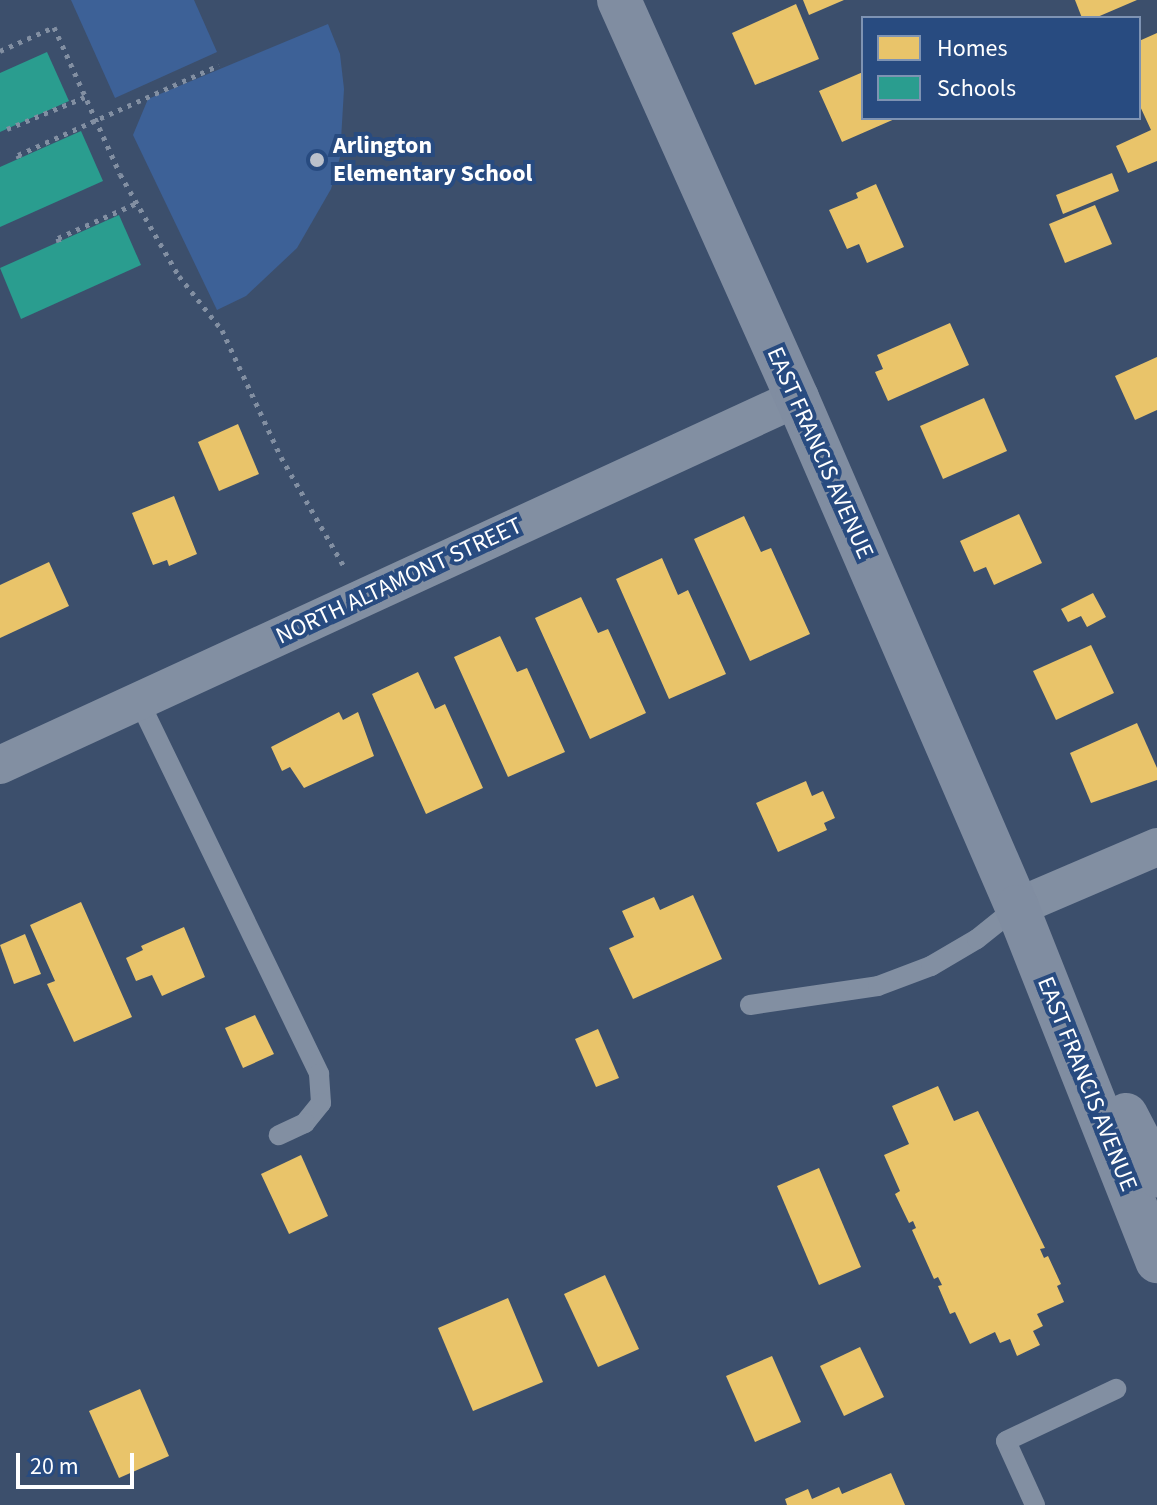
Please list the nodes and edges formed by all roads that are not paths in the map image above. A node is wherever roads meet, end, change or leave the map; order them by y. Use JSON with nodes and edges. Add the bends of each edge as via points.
{"nodes":[{"id":1,"x":619,"y":0,"type":"edge"},
{"id":2,"x":797,"y":398,"type":"junction"},
{"id":3,"x":139,"y":701,"type":"junction"},
{"id":4,"x":0,"y":765,"type":"edge"},
{"id":5,"x":1157,"y":847,"type":"edge"},
{"id":6,"x":1017,"y":907,"type":"junction"},
{"id":7,"x":750,"y":1005,"type":"dead end"},
{"id":8,"x":279,"y":1135,"type":"dead end"},
{"id":9,"x":1157,"y":1175,"type":"edge"},
{"id":10,"x":1157,"y":1261,"type":"edge"},
{"id":11,"x":1116,"y":1389,"type":"dead end"},
{"id":12,"x":1035,"y":1505,"type":"edge"}],
"edges":[{"from":1,"to":2,"type":"main road","name":"EAST FRANCIS AVENUE"},
{"from":2,"to":3,"type":"street","name":"NORTH ALTAMONT STREET"},
{"from":2,"to":6,"type":"main road","name":"EAST FRANCIS AVENUE"},
{"from":3,"to":4,"type":"street","name":"NORTH ALTAMONT STREET"},
{"from":3,"to":8,"type":"lane","via":[[319,1074],[321,1103],[305,1123]]},
{"from":5,"to":6,"type":"street"},
{"from":6,"to":7,"type":"lane","via":[[931,966],[878,986]]},
{"from":6,"to":9,"type":"main road","name":"EAST FRANCIS AVENUE"},
{"from":6,"to":10,"type":"main road","name":"EAST FRANCIS AVENUE"},
{"from":11,"to":12,"type":"lane","via":[[1006,1441]]}]}
